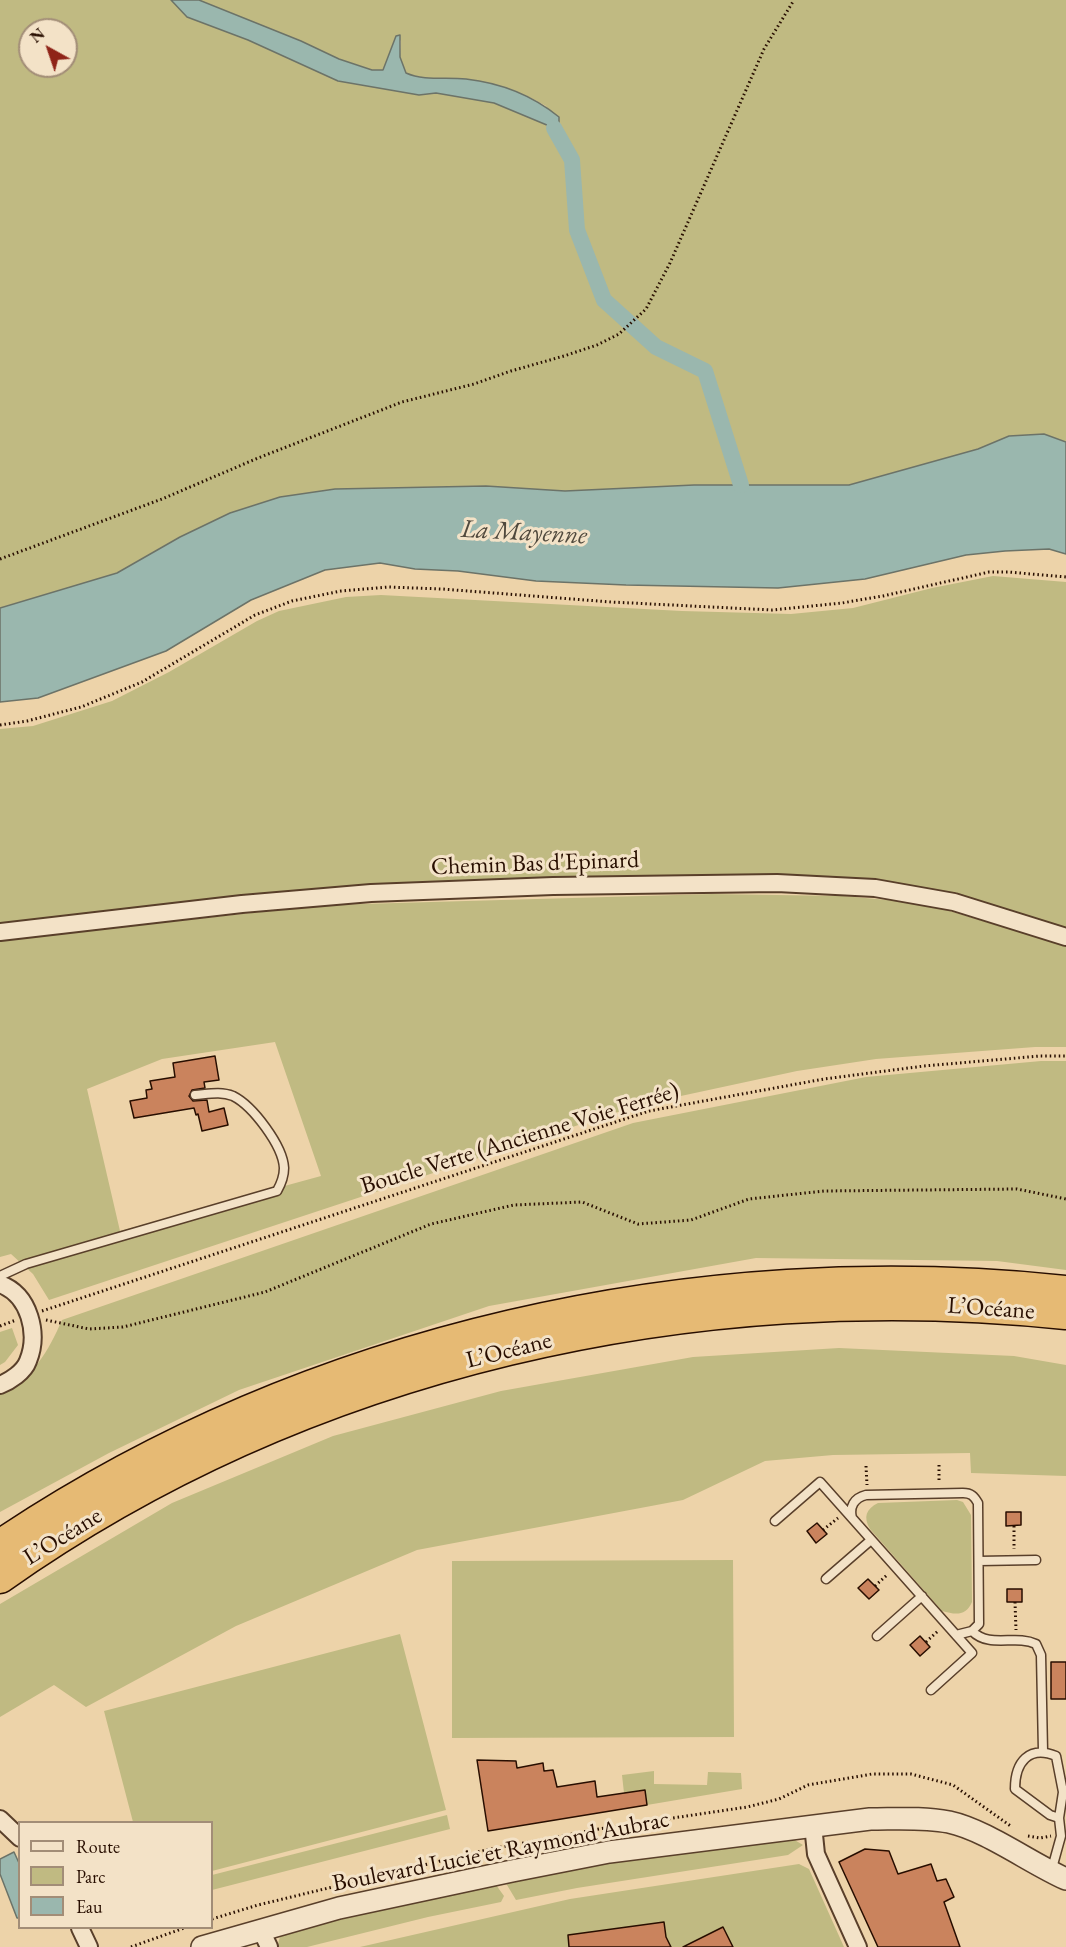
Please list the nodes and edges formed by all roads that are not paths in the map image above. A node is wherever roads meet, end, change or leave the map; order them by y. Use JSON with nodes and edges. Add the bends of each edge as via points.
{"nodes":[{"id":1,"x":0,"y":932,"type":"edge"},
{"id":2,"x":1066,"y":937,"type":"edge"},
{"id":3,"x":195,"y":1095,"type":"dead end"},
{"id":4,"x":0,"y":1276,"type":"edge"},
{"id":5,"x":0,"y":1284,"type":"edge"},
{"id":6,"x":1066,"y":1291,"type":"edge"},
{"id":7,"x":1066,"y":1314,"type":"edge"},
{"id":8,"x":0,"y":1386,"type":"edge"},
{"id":9,"x":852,"y":1519,"type":"junction"},
{"id":10,"x":775,"y":1521,"type":"dead end"},
{"id":11,"x":871,"y":1540,"type":"junction"},
{"id":12,"x":0,"y":1545,"type":"edge"},
{"id":13,"x":1036,"y":1560,"type":"dead end"},
{"id":14,"x":979,"y":1561,"type":"junction"},
{"id":15,"x":0,"y":1578,"type":"edge"},
{"id":16,"x":826,"y":1579,"type":"dead end"},
{"id":17,"x":922,"y":1596,"type":"junction"},
{"id":18,"x":972,"y":1631,"type":"junction"},
{"id":19,"x":956,"y":1635,"type":"junction"},
{"id":20,"x":877,"y":1636,"type":"dead end"},
{"id":21,"x":931,"y":1690,"type":"dead end"},
{"id":22,"x":1044,"y":1751,"type":"junction"},
{"id":23,"x":1059,"y":1818,"type":"junction"},
{"id":24,"x":0,"y":1819,"type":"edge"},
{"id":25,"x":813,"y":1825,"type":"junction"},
{"id":26,"x":18,"y":1836,"type":"edge"},
{"id":27,"x":1058,"y":1875,"type":"edge"},
{"id":28,"x":80,"y":1929,"type":"edge"},
{"id":29,"x":265,"y":1939,"type":"edge"},
{"id":30,"x":89,"y":1947,"type":"edge"},
{"id":31,"x":202,"y":1947,"type":"edge"},
{"id":32,"x":858,"y":1947,"type":"edge"}],
"edges":[{"from":1,"to":2,"type":"street","name":"Chemin Bas d'Epinard","via":[[371,893],[777,883],[874,888],[954,902]]},
{"from":3,"to":4,"type":"lane","via":[[221,1093],[235,1097],[264,1125],[281,1153],[284,1169],[277,1191],[26,1264]]},
{"from":5,"to":8,"type":"street","via":[[19,1297],[33,1328],[28,1363]]},
{"from":6,"to":12,"type":"highway","name":"L’Océane","via":[[929,1282],[773,1285],[646,1299],[494,1329],[376,1364],[250,1411],[120,1473]]},
{"from":7,"to":15,"type":"highway","name":"L’Océane","via":[[967,1306],[782,1308],[626,1326],[532,1344],[409,1377],[229,1446],[116,1503]]},
{"from":9,"to":10,"type":"lane","via":[[820,1482]]},
{"from":9,"to":11,"type":"lane"},
{"from":9,"to":14,"type":"lane","via":[[850,1510],[861,1496],[968,1493],[978,1503]]},
{"from":11,"to":16,"type":"lane"},
{"from":11,"to":17,"type":"lane"},
{"from":13,"to":14,"type":"lane"},
{"from":14,"to":18,"type":"lane","via":[[979,1624]]},
{"from":17,"to":19,"type":"lane"},
{"from":17,"to":20,"type":"lane"},
{"from":18,"to":19,"type":"lane"},
{"from":18,"to":22,"type":"lane","via":[[985,1640],[1026,1639],[1036,1644],[1041,1655]]},
{"from":19,"to":21,"type":"lane","via":[[972,1653]]},
{"from":22,"to":23,"type":"lane","via":[[1056,1756],[1063,1792]]},
{"from":22,"to":23,"type":"lane","via":[[1034,1752],[1023,1761],[1015,1775],[1015,1789]]},
{"from":23,"to":27,"type":"lane"},
{"from":24,"to":26,"type":"street"},
{"from":25,"to":27,"type":"street","name":"Boulevard Lucie et Raymond Aubrac","via":[[910,1818],[950,1822]]},
{"from":25,"to":29,"type":"street","name":"Boulevard Lucie et Raymond Aubrac","via":[[609,1852],[339,1908]]},
{"from":25,"to":32,"type":"street","via":[[816,1854]]},
{"from":28,"to":30,"type":"street"},
{"from":29,"to":31,"type":"street","name":"Boulevard Lucie et Raymond Aubrac"}]}
